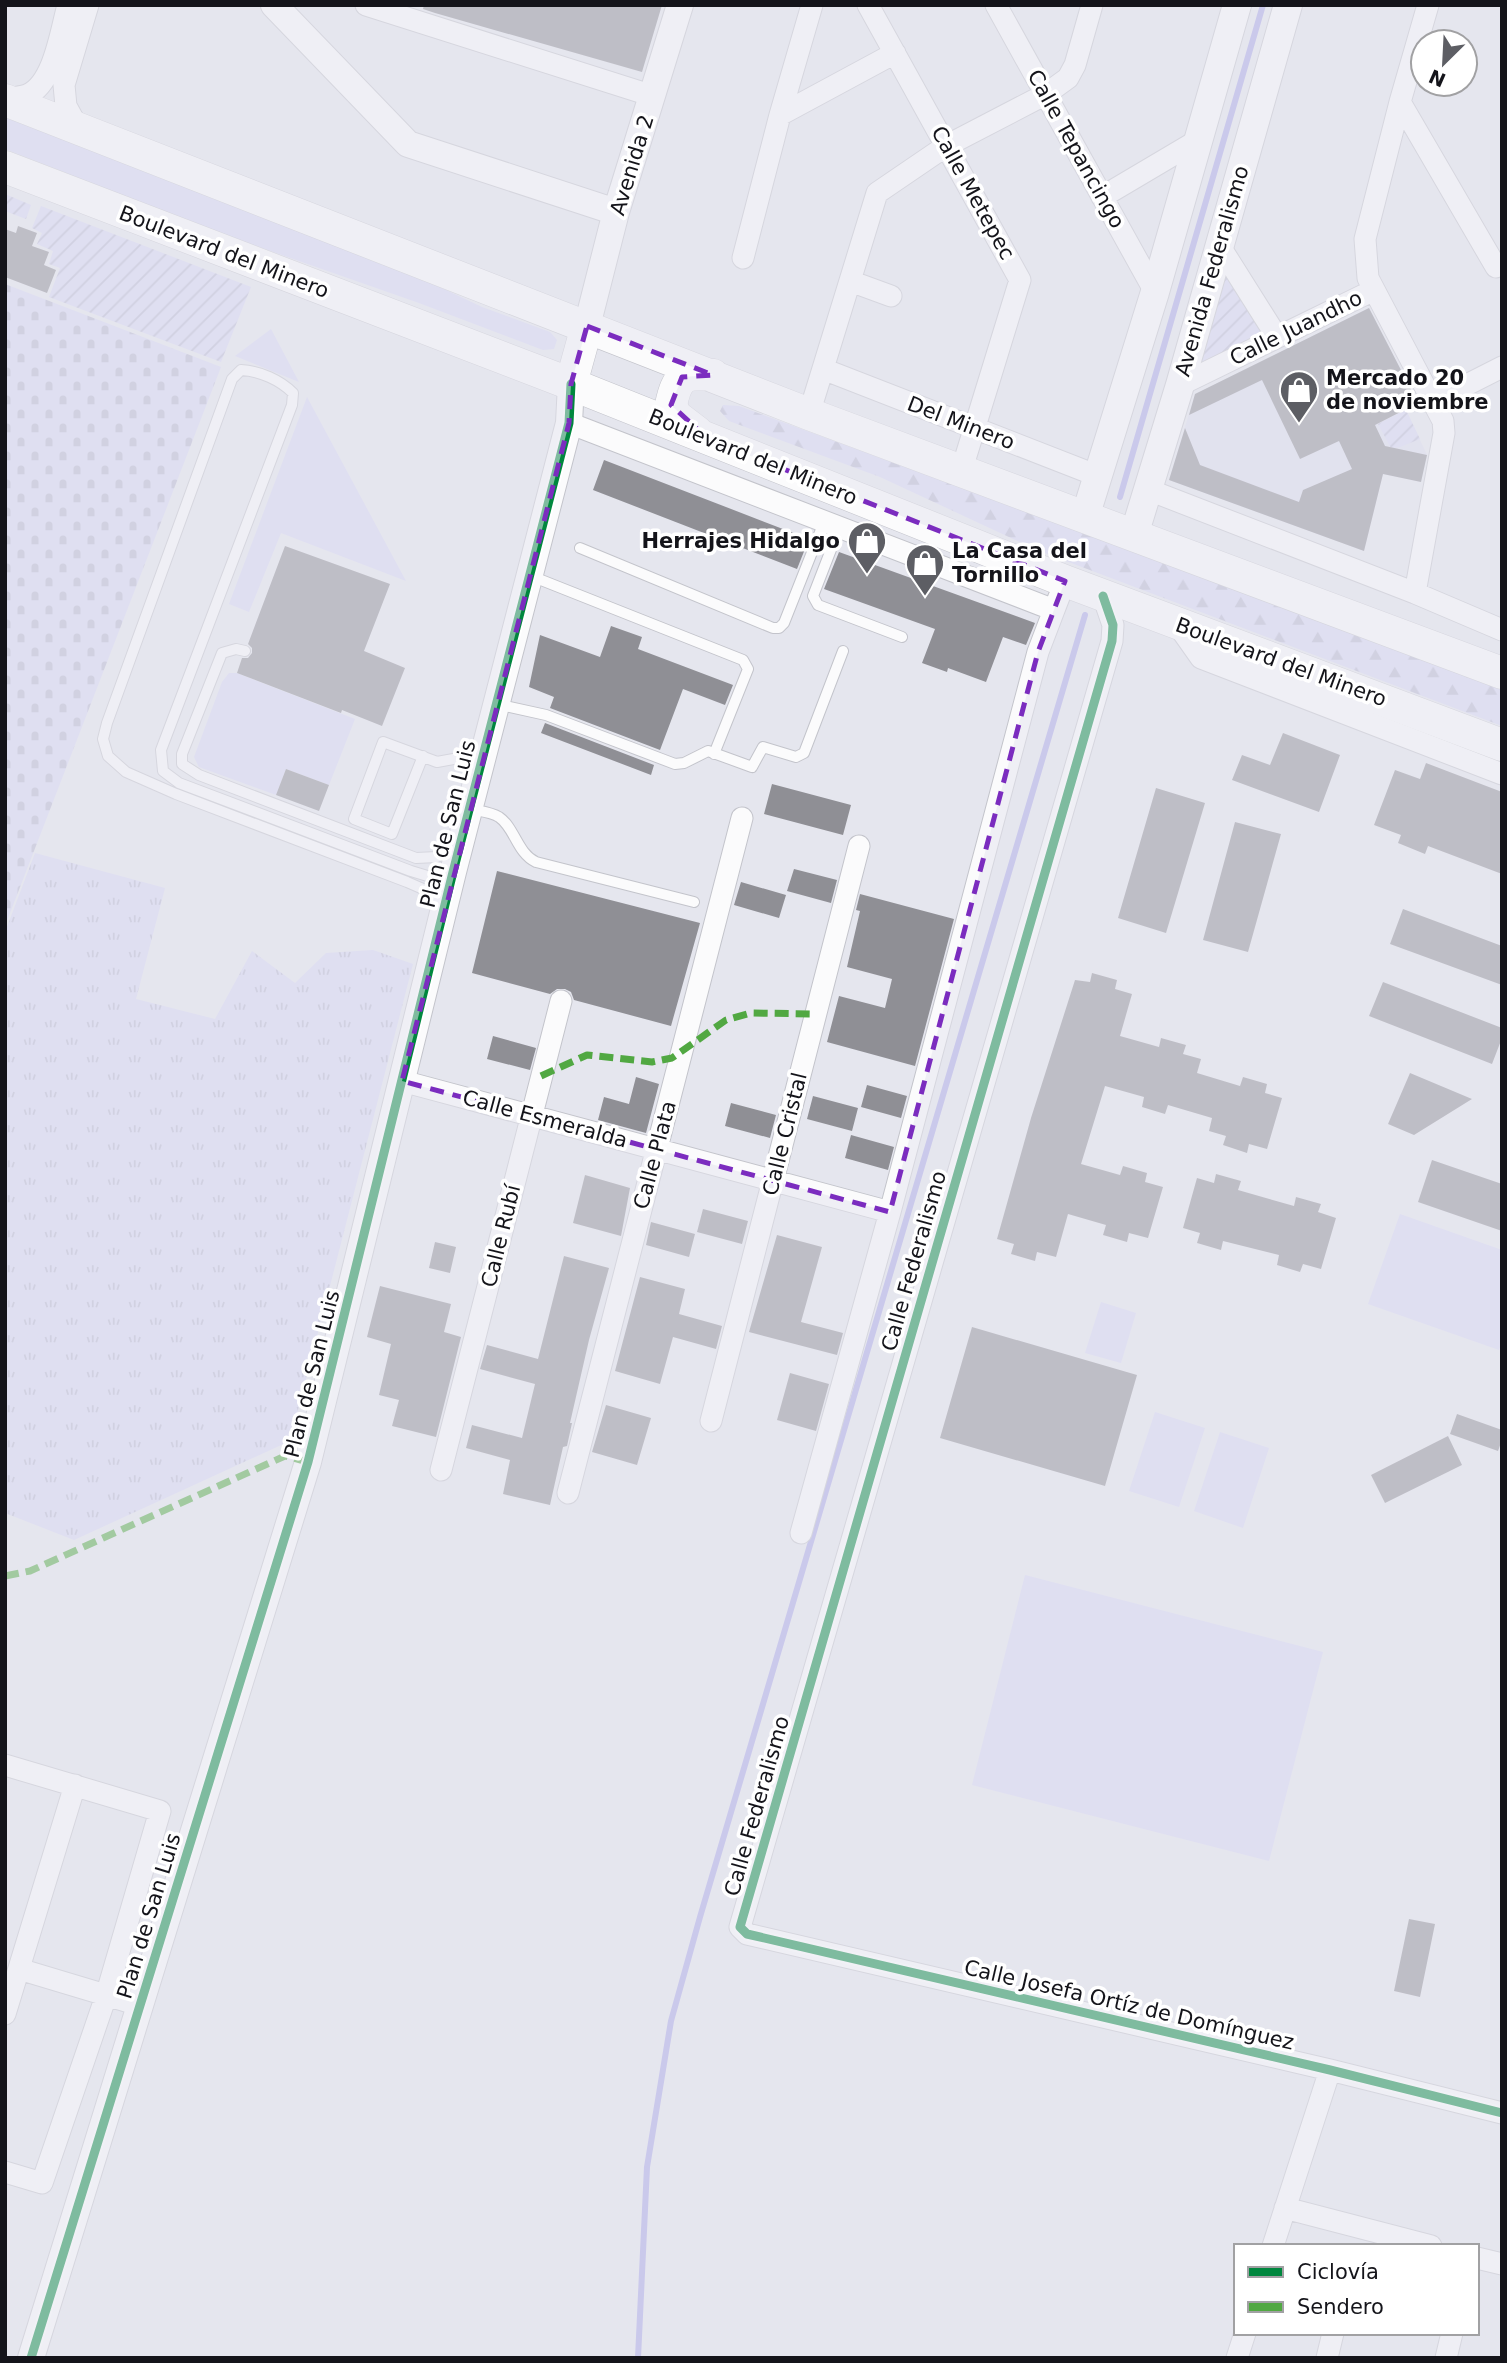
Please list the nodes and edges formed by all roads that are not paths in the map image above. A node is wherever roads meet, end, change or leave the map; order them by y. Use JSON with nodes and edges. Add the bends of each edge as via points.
{"nodes":[{"id":1,"x":68,"y":5,"type":"edge"},
{"id":2,"x":88,"y":5,"type":"edge"},
{"id":3,"x":274,"y":5,"type":"edge"},
{"id":4,"x":366,"y":5,"type":"edge"},
{"id":5,"x":680,"y":5,"type":"edge"},
{"id":6,"x":812,"y":5,"type":"edge"},
{"id":7,"x":869,"y":5,"type":"edge"},
{"id":8,"x":996,"y":5,"type":"edge"},
{"id":9,"x":1092,"y":5,"type":"edge"},
{"id":10,"x":1237,"y":5,"type":"edge"},
{"id":11,"x":1288,"y":5,"type":"edge"},
{"id":12,"x":1428,"y":5,"type":"edge"},
{"id":13,"x":895,"y":53,"type":"junction"},
{"id":14,"x":1046,"y":94,"type":"junction"},
{"id":15,"x":653,"y":96,"type":"junction"},
{"id":16,"x":5,"y":100,"type":"edge"},
{"id":17,"x":1400,"y":102,"type":"junction"},
{"id":18,"x":780,"y":115,"type":"junction"},
{"id":19,"x":78,"y":128,"type":"junction"},
{"id":20,"x":1200,"y":139,"type":"junction"},
{"id":21,"x":946,"y":146,"type":"junction"},
{"id":22,"x":5,"y":167,"type":"edge"},
{"id":23,"x":1102,"y":197,"type":"junction"},
{"id":24,"x":616,"y":212,"type":"junction"},
{"id":25,"x":1219,"y":245,"type":"junction"},
{"id":26,"x":743,"y":258,"type":"dead end"},
{"id":27,"x":1496,"y":267,"type":"dead end"},
{"id":28,"x":850,"y":281,"type":"junction"},
{"id":29,"x":1374,"y":290,"type":"junction"},
{"id":30,"x":1155,"y":292,"type":"junction"},
{"id":31,"x":891,"y":296,"type":"dead end"},
{"id":32,"x":587,"y":326,"type":"junction"},
{"id":33,"x":1277,"y":337,"type":"junction"},
{"id":34,"x":1502,"y":367,"type":"edge"},
{"id":35,"x":824,"y":369,"type":"junction"},
{"id":36,"x":713,"y":375,"type":"junction"},
{"id":37,"x":571,"y":384,"type":"junction"},
{"id":38,"x":1180,"y":384,"type":"junction"},
{"id":39,"x":1433,"y":402,"type":"junction"},
{"id":40,"x":809,"y":414,"type":"junction"},
{"id":41,"x":569,"y":424,"type":"junction"},
{"id":42,"x":975,"y":429,"type":"junction"},
{"id":43,"x":708,"y":439,"type":"junction"},
{"id":44,"x":961,"y":472,"type":"junction"},
{"id":45,"x":1098,"y":476,"type":"junction"},
{"id":46,"x":1149,"y":490,"type":"junction"},
{"id":47,"x":1085,"y":517,"type":"junction"},
{"id":48,"x":831,"y":526,"type":"junction"},
{"id":49,"x":1134,"y":535,"type":"junction"},
{"id":50,"x":580,"y":548,"type":"dead end"},
{"id":51,"x":530,"y":576,"type":"junction"},
{"id":52,"x":1415,"y":593,"type":"junction"},
{"id":53,"x":1059,"y":596,"type":"junction"},
{"id":54,"x":1102,"y":596,"type":"junction"},
{"id":55,"x":1177,"y":624,"type":"junction"},
{"id":56,"x":1502,"y":631,"type":"edge"},
{"id":57,"x":902,"y":637,"type":"dead end"},
{"id":58,"x":843,"y":651,"type":"dead end"},
{"id":59,"x":245,"y":652,"type":"dead end"},
{"id":60,"x":1502,"y":673,"type":"edge"},
{"id":61,"x":496,"y":704,"type":"junction"},
{"id":62,"x":1502,"y":745,"type":"edge"},
{"id":63,"x":484,"y":753,"type":"junction"},
{"id":64,"x":714,"y":754,"type":"junction"},
{"id":65,"x":422,"y":756,"type":"junction"},
{"id":66,"x":1502,"y":774,"type":"edge"},
{"id":67,"x":470,"y":809,"type":"junction"},
{"id":68,"x":742,"y":818,"type":"dead end"},
{"id":69,"x":460,"y":844,"type":"junction"},
{"id":70,"x":859,"y":846,"type":"dead end"},
{"id":71,"x":453,"y":872,"type":"junction"},
{"id":72,"x":694,"y":902,"type":"dead end"},
{"id":73,"x":445,"y":906,"type":"junction"},
{"id":74,"x":561,"y":1001,"type":"dead end"},
{"id":75,"x":402,"y":1081,"type":"junction"},
{"id":76,"x":531,"y":1116,"type":"junction"},
{"id":77,"x":656,"y":1149,"type":"junction"},
{"id":78,"x":773,"y":1181,"type":"junction"},
{"id":79,"x":890,"y":1212,"type":"junction"},
{"id":80,"x":711,"y":1421,"type":"dead end"},
{"id":81,"x":441,"y":1470,"type":"dead end"},
{"id":82,"x":568,"y":1493,"type":"dead end"},
{"id":83,"x":801,"y":1533,"type":"dead end"},
{"id":84,"x":5,"y":1765,"type":"edge"},
{"id":85,"x":75,"y":1785,"type":"junction"},
{"id":86,"x":747,"y":1934,"type":"joint"},
{"id":87,"x":19,"y":1969,"type":"junction"},
{"id":88,"x":106,"y":1996,"type":"junction"},
{"id":89,"x":139,"y":2006,"type":"junction"},
{"id":90,"x":5,"y":2014,"type":"edge"},
{"id":91,"x":1330,"y":2070,"type":"junction"},
{"id":92,"x":1502,"y":2112,"type":"edge"},
{"id":93,"x":5,"y":2172,"type":"edge"},
{"id":94,"x":1285,"y":2208,"type":"junction"},
{"id":95,"x":1357,"y":2236,"type":"edge"},
{"id":96,"x":1274,"y":2244,"type":"edge"},
{"id":97,"x":1416,"y":2244,"type":"edge"},
{"id":98,"x":1479,"y":2258,"type":"edge"},
{"id":99,"x":1502,"y":2263,"type":"edge"},
{"id":100,"x":1244,"y":2335,"type":"edge"},
{"id":101,"x":1333,"y":2335,"type":"edge"},
{"id":102,"x":1452,"y":2335,"type":"edge"},
{"id":103,"x":31,"y":2358,"type":"edge"},
{"id":104,"x":1237,"y":2358,"type":"edge"},
{"id":105,"x":1327,"y":2358,"type":"edge"},
{"id":106,"x":1446,"y":2358,"type":"edge"}],
"edges":[{"from":1,"to":16,"type":"street","via":[[47,77],[27,95]]},
{"from":2,"to":19,"type":"street","via":[[64,85],[66,106]]},
{"from":3,"to":24,"type":"street","via":[[408,145]]},
{"from":4,"to":15,"type":"street"},
{"from":5,"to":15,"type":"street","name":"Avenida 2"},
{"from":6,"to":18,"type":"street"},
{"from":7,"to":13,"type":"street","name":"Calle Metepec"},
{"from":8,"to":14,"type":"street","name":"Calle Tepancingo"},
{"from":9,"to":14,"type":"street","via":[[1075,65],[1068,78]]},
{"from":10,"to":20,"type":"main road"},
{"from":11,"to":25,"type":"main road","name":"Avenida Federalismo"},
{"from":12,"to":17,"type":"street"},
{"from":13,"to":18,"type":"street"},
{"from":13,"to":21,"type":"street","name":"Calle Metepec"},
{"from":14,"to":21,"type":"street"},
{"from":14,"to":23,"type":"street","name":"Calle Tepancingo"},
{"from":15,"to":24,"type":"street","name":"Avenida 2"},
{"from":16,"to":19,"type":"main road"},
{"from":17,"to":27,"type":"street"},
{"from":17,"to":29,"type":"street","via":[[1364,239],[1368,278]]},
{"from":18,"to":26,"type":"street"},
{"from":19,"to":32,"type":"main road"},
{"from":20,"to":23,"type":"street"},
{"from":20,"to":30,"type":"main road"},
{"from":21,"to":28,"type":"street","via":[[877,193]]},
{"from":21,"to":42,"type":"street","name":"Calle Metepec","via":[[1020,280]]},
{"from":22,"to":37,"type":"main road","name":"Boulevard del Minero"},
{"from":23,"to":30,"type":"street","name":"Calle Tepancingo"},
{"from":24,"to":32,"type":"street","name":"Avenida 2"},
{"from":25,"to":33,"type":"street"},
{"from":25,"to":38,"type":"main road","name":"Avenida Federalismo"},
{"from":28,"to":31,"type":"street"},
{"from":28,"to":35,"type":"street"},
{"from":29,"to":33,"type":"street","name":"Calle Juandho"},
{"from":29,"to":39,"type":"street"},
{"from":30,"to":45,"type":"main road"},
{"from":32,"to":36,"type":"main road"},
{"from":32,"to":37,"type":"main road"},
{"from":33,"to":38,"type":"street","name":"Calle Juandho"},
{"from":34,"to":39,"type":"street"},
{"from":35,"to":40,"type":"street"},
{"from":35,"to":42,"type":"street","name":"Del Minero"},
{"from":36,"to":40,"type":"main road"},
{"from":36,"to":43,"type":"main road","via":[[682,377],[671,405],[676,416]]},
{"from":37,"to":41,"type":"street","name":"Plan de San Luis"},
{"from":37,"to":43,"type":"main road","name":"Boulevard del Minero"},
{"from":38,"to":46,"type":"main road","name":"Avenida Federalismo"},
{"from":39,"to":52,"type":"street","via":[[1444,433]]},
{"from":40,"to":44,"type":"main road"},
{"from":41,"to":48,"type":"street"},
{"from":41,"to":51,"type":"street","name":"Plan de San Luis"},
{"from":42,"to":44,"type":"street","name":"Calle Metepec"},
{"from":42,"to":45,"type":"street","name":"Del Minero"},
{"from":43,"to":53,"type":"main road","name":"Boulevard del Minero"},
{"from":44,"to":47,"type":"main road"},
{"from":45,"to":47,"type":"main road"},
{"from":46,"to":49,"type":"main road","name":"Avenida Federalismo"},
{"from":46,"to":52,"type":"street"},
{"from":47,"to":49,"type":"main road"},
{"from":48,"to":50,"type":"lane","via":[[779,628]]},
{"from":48,"to":53,"type":"street"},
{"from":48,"to":57,"type":"lane","via":[[814,601]]},
{"from":49,"to":60,"type":"main road"},
{"from":51,"to":61,"type":"street","name":"Plan de San Luis"},
{"from":51,"to":64,"type":"lane","via":[[743,660],[748,669]]},
{"from":52,"to":56,"type":"street"},
{"from":53,"to":54,"type":"main road","name":"Boulevard del Minero"},
{"from":53,"to":79,"type":"street","name":"Calle Federalismo","via":[[1038,652]]},
{"from":54,"to":55,"type":"main road","name":"Boulevard del Minero"},
{"from":54,"to":86,"type":"street","name":"Calle Federalismo","via":[[1113,625],[1112,641],[740,1927]]},
{"from":55,"to":62,"type":"main road","name":"Boulevard del Minero"},
{"from":55,"to":66,"type":"street","via":[[1201,657]]},
{"from":58,"to":64,"type":"lane","via":[[801,756],[763,747],[752,767]]},
{"from":59,"to":69,"type":"lane","via":[[222,653],[182,764],[199,775],[416,858],[437,857]]},
{"from":61,"to":63,"type":"street","name":"Plan de San Luis"},
{"from":61,"to":64,"type":"lane","via":[[546,715],[680,765],[704,751]]},
{"from":63,"to":65,"type":"lane","via":[[437,762]]},
{"from":63,"to":67,"type":"street","name":"Plan de San Luis"},
{"from":65,"to":65,"type":"lane","via":[[383,742],[354,819],[392,834]]},
{"from":67,"to":69,"type":"street","name":"Plan de San Luis"},
{"from":67,"to":72,"type":"lane","via":[[502,819],[528,858],[536,862]]},
{"from":68,"to":77,"type":"street","name":"Calle Plata"},
{"from":69,"to":71,"type":"street","name":"Plan de San Luis"},
{"from":70,"to":78,"type":"street","name":"Calle Cristal"},
{"from":71,"to":73,"type":"street","name":"Plan de San Luis"},
{"from":71,"to":73,"type":"lane","via":[[433,878],[411,872],[179,783],[163,771],[162,750],[292,405],[293,393],[284,384],[241,370],[232,379],[107,723],[103,739],[108,755],[126,772],[407,882],[430,892]]},
{"from":73,"to":75,"type":"street","name":"Plan de San Luis"},
{"from":74,"to":76,"type":"street","name":"Calle Rubí"},
{"from":75,"to":76,"type":"street","name":"Calle Esmeralda"},
{"from":75,"to":89,"type":"street","name":"Plan de San Luis","via":[[308,1462]]},
{"from":76,"to":77,"type":"street","name":"Calle Esmeralda"},
{"from":76,"to":81,"type":"street","name":"Calle Rubí"},
{"from":77,"to":78,"type":"street","name":"Calle Esmeralda"},
{"from":77,"to":82,"type":"street","name":"Calle Plata"},
{"from":78,"to":79,"type":"street","name":"Calle Esmeralda"},
{"from":78,"to":80,"type":"street","name":"Calle Cristal"},
{"from":79,"to":83,"type":"street","name":"Calle Federalismo"},
{"from":84,"to":85,"type":"street"},
{"from":85,"to":87,"type":"street"},
{"from":85,"to":88,"type":"street","via":[[160,1811]]},
{"from":86,"to":91,"type":"street","name":"Calle Josefa Ortíz de Domínguez"},
{"from":87,"to":88,"type":"street"},
{"from":87,"to":90,"type":"street"},
{"from":88,"to":89,"type":"street"},
{"from":88,"to":93,"type":"street","via":[[41,2183]]},
{"from":89,"to":103,"type":"street","name":"Plan de San Luis"},
{"from":91,"to":92,"type":"street","name":"Calle Josefa Ortíz de Domínguez"},
{"from":91,"to":94,"type":"street"},
{"from":94,"to":95,"type":"street"},
{"from":94,"to":96,"type":"street"},
{"from":95,"to":97,"type":"street"},
{"from":98,"to":99,"type":"street"},
{"from":100,"to":104,"type":"street"},
{"from":101,"to":105,"type":"street"},
{"from":102,"to":106,"type":"street"}]}
